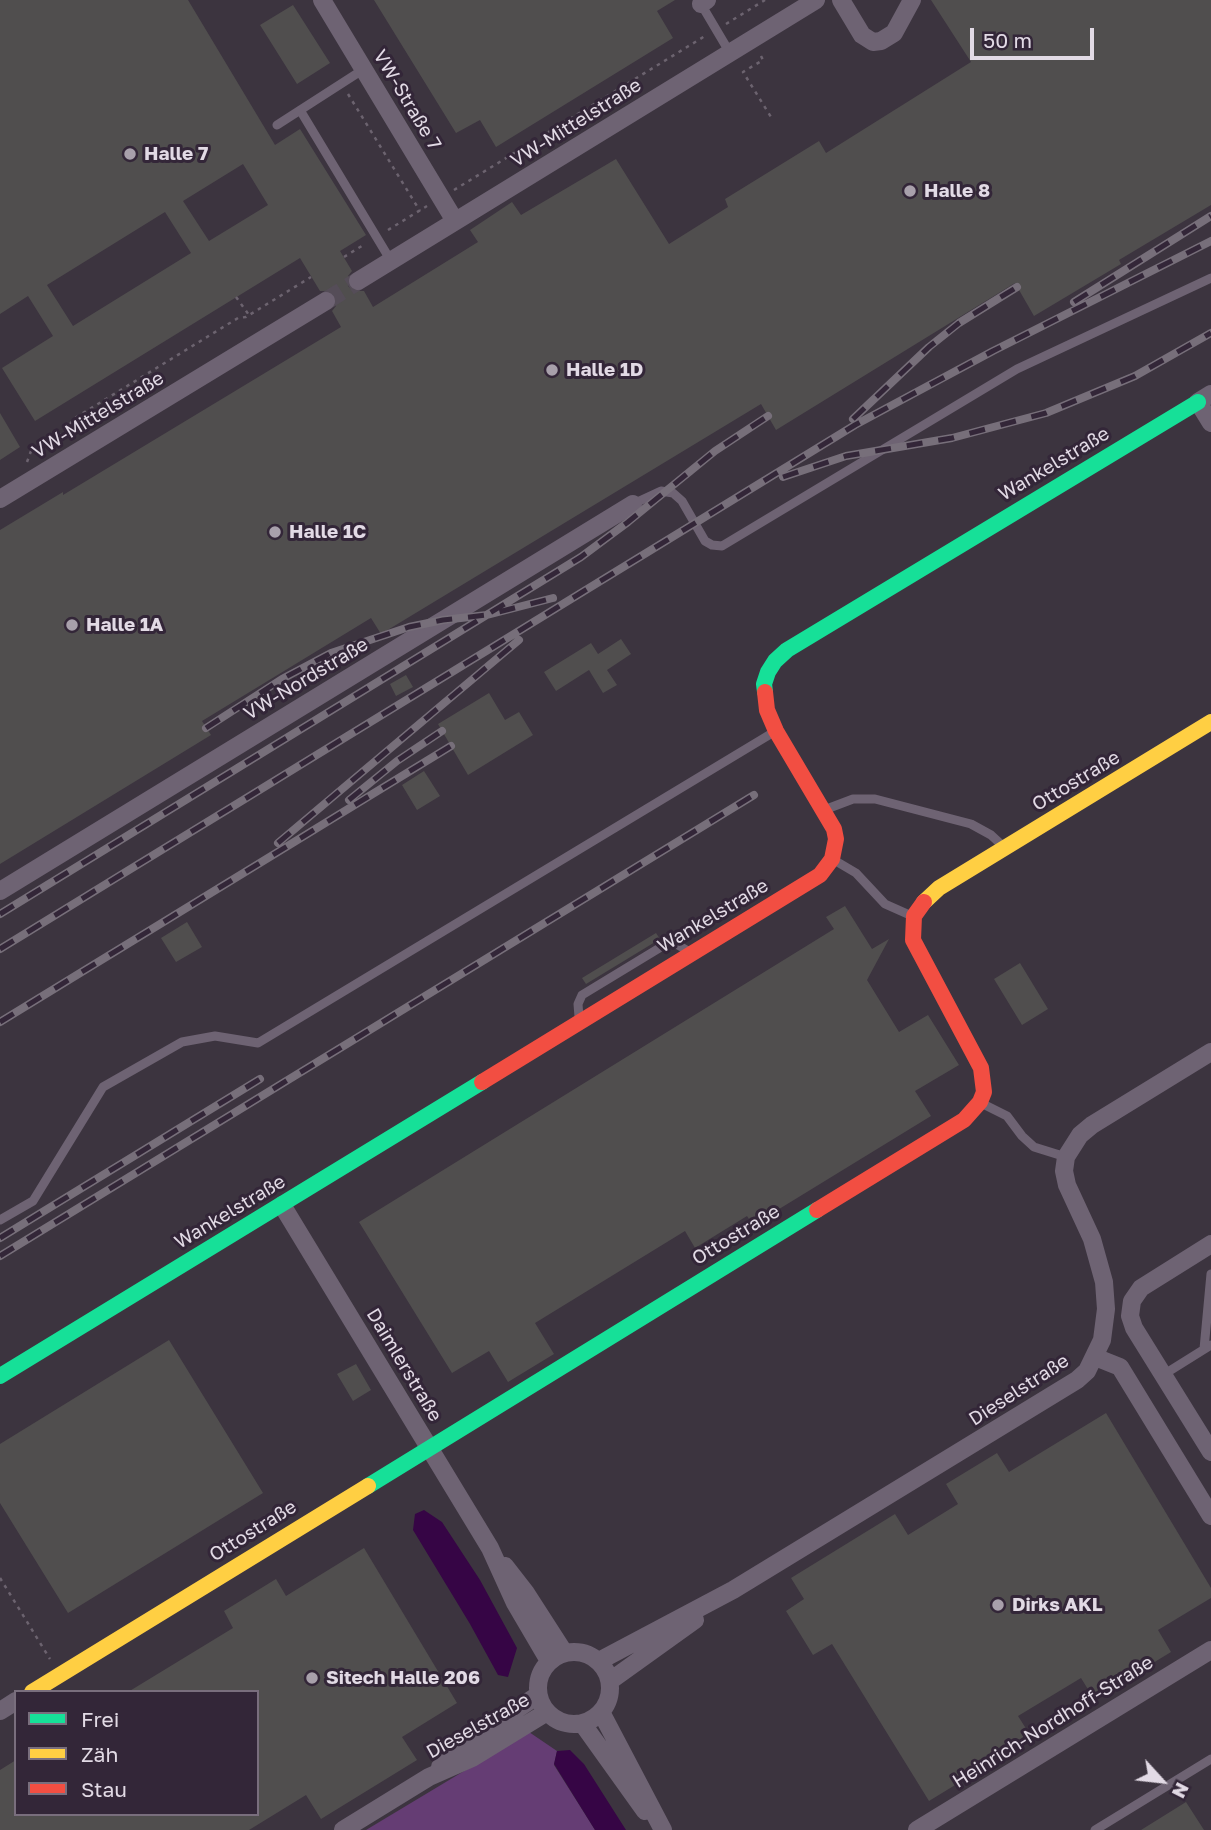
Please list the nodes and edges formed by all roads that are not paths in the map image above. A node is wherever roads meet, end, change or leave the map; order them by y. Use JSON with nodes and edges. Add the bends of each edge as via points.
{"nodes":[{"id":1,"x":322,"y":0,"type":"edge"},
{"id":2,"x":816,"y":0,"type":"edge"},
{"id":3,"x":841,"y":0,"type":"edge"},
{"id":4,"x":912,"y":0,"type":"edge"},
{"id":5,"x":704,"y":2,"type":"edge"},
{"id":6,"x":796,"y":5,"type":"edge"},
{"id":7,"x":730,"y":53,"type":"junction"},
{"id":8,"x":364,"y":69,"type":"junction"},
{"id":9,"x":300,"y":110,"type":"junction"},
{"id":10,"x":277,"y":125,"type":"dead end"},
{"id":11,"x":455,"y":221,"type":"junction"},
{"id":12,"x":391,"y":261,"type":"junction"},
{"id":13,"x":1211,"y":278,"type":"edge"},
{"id":14,"x":358,"y":281,"type":"tunnel mouth"},
{"id":15,"x":326,"y":301,"type":"tunnel mouth"},
{"id":16,"x":1205,"y":398,"type":"edge"},
{"id":17,"x":1211,"y":423,"type":"edge"},
{"id":18,"x":0,"y":499,"type":"edge"},
{"id":19,"x":633,"y":504,"type":"joint"},
{"id":20,"x":1211,"y":722,"type":"edge"},
{"id":21,"x":776,"y":731,"type":"junction"},
{"id":22,"x":824,"y":810,"type":"junction"},
{"id":23,"x":1005,"y":848,"type":"junction"},
{"id":24,"x":832,"y":859,"type":"junction"},
{"id":25,"x":0,"y":891,"type":"edge"},
{"id":26,"x":914,"y":916,"type":"junction"},
{"id":27,"x":693,"y":953,"type":"junction"},
{"id":28,"x":580,"y":1022,"type":"junction"},
{"id":29,"x":1211,"y":1052,"type":"edge"},
{"id":30,"x":980,"y":1102,"type":"junction"},
{"id":31,"x":1066,"y":1157,"type":"junction"},
{"id":32,"x":282,"y":1205,"type":"junction"},
{"id":33,"x":0,"y":1220,"type":"edge"},
{"id":34,"x":1211,"y":1244,"type":"edge"},
{"id":35,"x":1211,"y":1274,"type":"edge"},
{"id":36,"x":1208,"y":1347,"type":"edge"},
{"id":37,"x":1095,"y":1357,"type":"junction"},
{"id":38,"x":1163,"y":1375,"type":"junction"},
{"id":39,"x":0,"y":1377,"type":"edge"},
{"id":40,"x":430,"y":1447,"type":"junction"},
{"id":41,"x":1211,"y":1452,"type":"edge"},
{"id":42,"x":1211,"y":1516,"type":"edge"},
{"id":43,"x":733,"y":1590,"type":"junction"},
{"id":44,"x":1211,"y":1650,"type":"edge"},
{"id":45,"x":556,"y":1657,"type":"junction"},
{"id":46,"x":599,"y":1661,"type":"junction"},
{"id":47,"x":610,"y":1681,"type":"junction"},
{"id":48,"x":35,"y":1690,"type":"edge"},
{"id":49,"x":538,"y":1695,"type":"junction"},
{"id":50,"x":547,"y":1712,"type":"junction"},
{"id":51,"x":601,"y":1712,"type":"junction"},
{"id":52,"x":582,"y":1723,"type":"junction"},
{"id":53,"x":1211,"y":1759,"type":"edge"},
{"id":54,"x":429,"y":1777,"type":"junction"},
{"id":55,"x":343,"y":1830,"type":"edge"},
{"id":56,"x":662,"y":1830,"type":"edge"},
{"id":57,"x":918,"y":1830,"type":"edge"},
{"id":58,"x":1095,"y":1830,"type":"edge"}],
"edges":[{"from":1,"to":8,"type":"street","name":"VW-Straße 7"},
{"from":2,"to":6,"type":"street","name":"VW-Mittelstraße"},
{"from":3,"to":4,"type":"street","via":[[862,35],[873,42],[894,33]]},
{"from":5,"to":7,"type":"lane"},
{"from":6,"to":7,"type":"street","name":"VW-Mittelstraße"},
{"from":7,"to":11,"type":"street","name":"VW-Mittelstraße"},
{"from":8,"to":9,"type":"lane"},
{"from":8,"to":11,"type":"street","name":"VW-Straße 7"},
{"from":9,"to":10,"type":"lane"},
{"from":9,"to":12,"type":"lane"},
{"from":11,"to":12,"type":"street","name":"VW-Mittelstraße"},
{"from":12,"to":14,"type":"street","name":"VW-Mittelstraße"},
{"from":13,"to":19,"type":"lane","via":[[1017,369],[722,546],[705,541],[673,493],[660,491]]},
{"from":15,"to":18,"type":"street","name":"VW-Mittelstraße"},
{"from":16,"to":17,"type":"street"},
{"from":16,"to":21,"type":"street","name":"Wankelstraße","via":[[787,650],[775,661],[764,684],[767,710]]},
{"from":19,"to":25,"type":"street","name":"VW-Nordstraße"},
{"from":20,"to":23,"type":"street","name":"Ottostraße"},
{"from":21,"to":22,"type":"street","name":"Wankelstraße"},
{"from":21,"to":33,"type":"lane","via":[[258,1043],[215,1035],[182,1042],[103,1087],[33,1201]]},
{"from":22,"to":23,"type":"lane","via":[[853,799],[875,799],[971,824]]},
{"from":22,"to":24,"type":"street","name":"Wankelstraße","via":[[836,839]]},
{"from":23,"to":26,"type":"street","name":"Ottostraße","via":[[939,888]]},
{"from":24,"to":26,"type":"lane","via":[[856,873],[885,904]]},
{"from":24,"to":27,"type":"street","name":"Wankelstraße","via":[[820,875]]},
{"from":26,"to":30,"type":"street","via":[[918,951],[981,1068],[984,1091]]},
{"from":27,"to":28,"type":"street","name":"Wankelstraße"},
{"from":27,"to":28,"type":"lane","via":[[673,942],[655,950],[582,995]]},
{"from":28,"to":32,"type":"street","name":"Wankelstraße"},
{"from":29,"to":31,"type":"street","via":[[1092,1125]]},
{"from":30,"to":31,"type":"lane","via":[[1007,1116],[1034,1147]]},
{"from":30,"to":40,"type":"street","name":"Ottostraße","via":[[964,1120]]},
{"from":31,"to":37,"type":"street","name":"Dieselstraße","via":[[1067,1185],[1092,1239],[1104,1282],[1106,1309]]},
{"from":32,"to":39,"type":"street","name":"Wankelstraße"},
{"from":32,"to":40,"type":"street","name":"Daimlerstraße"},
{"from":34,"to":38,"type":"street","via":[[1147,1284],[1130,1308],[1134,1328]]},
{"from":35,"to":36,"type":"lane"},
{"from":36,"to":38,"type":"lane"},
{"from":37,"to":42,"type":"street","via":[[1120,1367]]},
{"from":37,"to":43,"type":"street","name":"Dieselstraße","via":[[1077,1380]]},
{"from":38,"to":41,"type":"street"},
{"from":40,"to":45,"type":"street","name":"Daimlerstraße","via":[[490,1548],[526,1593]]},
{"from":40,"to":48,"type":"street","name":"Ottostraße"},
{"from":43,"to":46,"type":"street","name":"Dieselstraße"},
{"from":43,"to":47,"type":"street","name":"Dieselstraße"},
{"from":44,"to":57,"type":"street","name":"Heinrich-Nordhoff-Straße"},
{"from":45,"to":46,"type":"street","via":[[583,1652]]},
{"from":45,"to":49,"type":"street","via":[[539,1677]]},
{"from":46,"to":47,"type":"street"},
{"from":47,"to":51,"type":"street","via":[[609,1697]]},
{"from":49,"to":50,"type":"street"},
{"from":49,"to":54,"type":"street","name":"Dieselstraße","via":[[464,1745]]},
{"from":50,"to":52,"type":"street","via":[[566,1723]]},
{"from":50,"to":54,"type":"street","name":"Dieselstraße","via":[[472,1758]]},
{"from":51,"to":52,"type":"street"},
{"from":51,"to":56,"type":"street"},
{"from":52,"to":56,"type":"street"},
{"from":53,"to":58,"type":"lane"},
{"from":54,"to":55,"type":"street","name":"Dieselstraße"}]}
